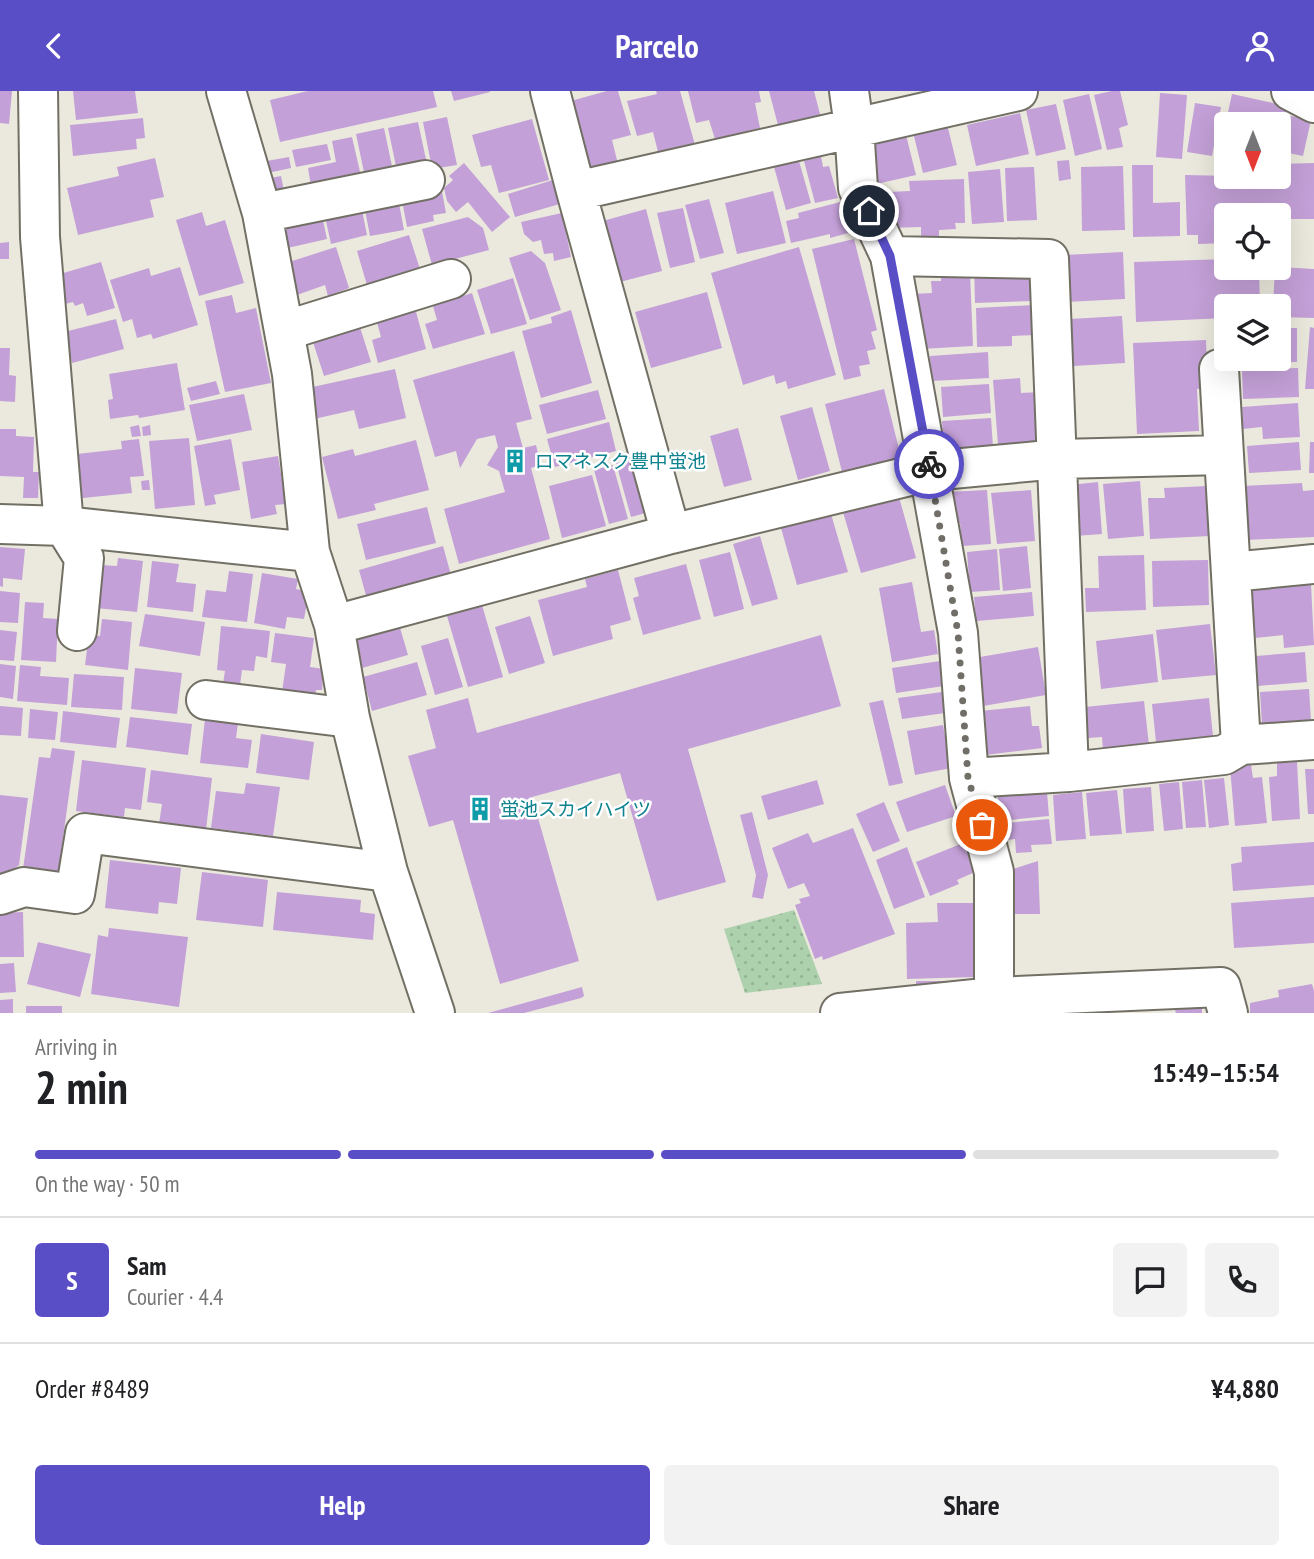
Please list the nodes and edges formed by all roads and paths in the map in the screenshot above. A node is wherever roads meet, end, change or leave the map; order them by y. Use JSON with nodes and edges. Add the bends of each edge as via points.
{"nodes":[{"id":1,"x":37,"y":91,"type":"edge"},
{"id":2,"x":226,"y":91,"type":"edge"},
{"id":3,"x":550,"y":91,"type":"edge"},
{"id":4,"x":1017,"y":91,"type":"edge"},
{"id":5,"x":1291,"y":91,"type":"edge"},
{"id":6,"x":1314,"y":103,"type":"edge"},
{"id":7,"x":852,"y":109,"type":"edge"},
{"id":8,"x":425,"y":180,"type":"dead end"},
{"id":9,"x":576,"y":191,"type":"junction"},
{"id":10,"x":262,"y":213,"type":"junction"},
{"id":11,"x":890,"y":256,"type":"junction"},
{"id":12,"x":452,"y":279,"type":"dead end"},
{"id":13,"x":284,"y":331,"type":"junction"},
{"id":14,"x":1219,"y":371,"type":"edge"},
{"id":15,"x":1224,"y":455,"type":"junction"},
{"id":16,"x":1059,"y":460,"type":"junction"},
{"id":17,"x":930,"y":471,"type":"junction"},
{"id":18,"x":0,"y":524,"type":"edge"},
{"id":19,"x":64,"y":526,"type":"junction"},
{"id":20,"x":671,"y":534,"type":"junction"},
{"id":21,"x":310,"y":552,"type":"junction"},
{"id":22,"x":1314,"y":564,"type":"edge"},
{"id":23,"x":1231,"y":572,"type":"junction"},
{"id":24,"x":334,"y":625,"type":"junction"},
{"id":25,"x":77,"y":631,"type":"dead end"},
{"id":26,"x":206,"y":700,"type":"dead end"},
{"id":27,"x":350,"y":717,"type":"junction"},
{"id":28,"x":1314,"y":740,"type":"edge"},
{"id":29,"x":1241,"y":745,"type":"junction"},
{"id":30,"x":1069,"y":772,"type":"junction"},
{"id":31,"x":968,"y":778,"type":"junction"},
{"id":32,"x":388,"y":872,"type":"junction"},
{"id":33,"x":0,"y":895,"type":"edge"},
{"id":34,"x":995,"y":997,"type":"junction"},
{"id":35,"x":935,"y":1008,"type":"edge"},
{"id":36,"x":435,"y":1013,"type":"edge"},
{"id":37,"x":840,"y":1013,"type":"edge"},
{"id":38,"x":1228,"y":1013,"type":"edge"}],
"edges":[{"from":1,"to":19,"type":"street","via":[[40,237]]},
{"from":2,"to":10,"type":"street"},
{"from":3,"to":9,"type":"street"},
{"from":4,"to":7,"type":"street"},
{"from":5,"to":6,"type":"street"},
{"from":7,"to":9,"type":"street"},
{"from":7,"to":11,"type":"street","via":[[858,188]]},
{"from":8,"to":10,"type":"street"},
{"from":9,"to":20,"type":"street"},
{"from":10,"to":13,"type":"street"},
{"from":11,"to":16,"type":"street","via":[[1049,259]]},
{"from":11,"to":17,"type":"street"},
{"from":12,"to":13,"type":"street"},
{"from":13,"to":21,"type":"street"},
{"from":14,"to":15,"type":"street"},
{"from":15,"to":16,"type":"street"},
{"from":15,"to":23,"type":"street"},
{"from":16,"to":17,"type":"street"},
{"from":16,"to":30,"type":"street"},
{"from":17,"to":20,"type":"street"},
{"from":17,"to":31,"type":"street","via":[[958,633]]},
{"from":18,"to":19,"type":"street"},
{"from":19,"to":21,"type":"street"},
{"from":19,"to":25,"type":"street","via":[[84,558]]},
{"from":20,"to":24,"type":"street"},
{"from":21,"to":24,"type":"street"},
{"from":22,"to":23,"type":"street"},
{"from":23,"to":29,"type":"street"},
{"from":24,"to":27,"type":"street"},
{"from":26,"to":27,"type":"street"},
{"from":27,"to":32,"type":"street"},
{"from":28,"to":29,"type":"street"},
{"from":29,"to":30,"type":"street","via":[[1224,755]]},
{"from":30,"to":31,"type":"street"},
{"from":31,"to":34,"type":"street","via":[[995,872]]},
{"from":32,"to":33,"type":"street","via":[[85,833],[75,894],[24,887]]},
{"from":32,"to":36,"type":"street"},
{"from":34,"to":35,"type":"street"},
{"from":34,"to":38,"type":"street","via":[[1221,988]]},
{"from":35,"to":37,"type":"street"}]}
